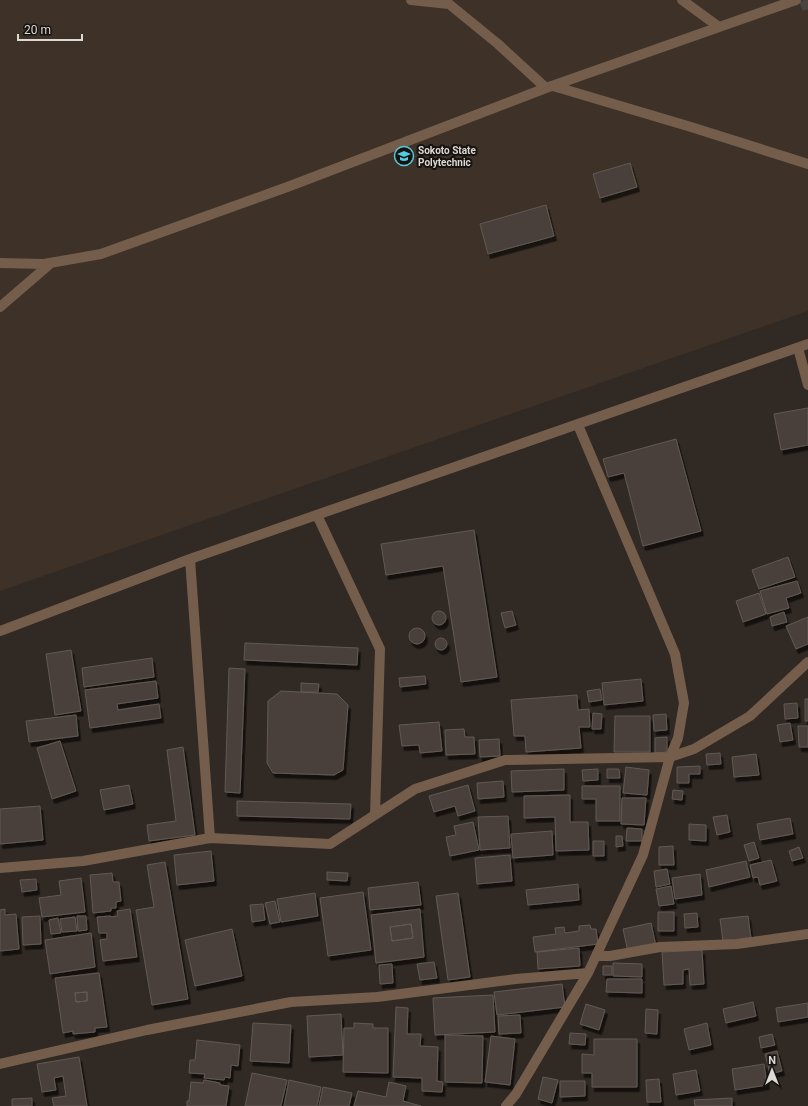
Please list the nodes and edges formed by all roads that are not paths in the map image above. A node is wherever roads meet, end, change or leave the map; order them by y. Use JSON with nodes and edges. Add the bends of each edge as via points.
{"nodes":[{"id":1,"x":411,"y":0,"type":"edge"},
{"id":2,"x":682,"y":0,"type":"edge"},
{"id":3,"x":796,"y":0,"type":"edge"},
{"id":4,"x":719,"y":27,"type":"junction"},
{"id":5,"x":549,"y":87,"type":"junction"},
{"id":6,"x":808,"y":164,"type":"edge"},
{"id":7,"x":0,"y":263,"type":"edge"},
{"id":8,"x":51,"y":263,"type":"junction"},
{"id":9,"x":0,"y":307,"type":"edge"},
{"id":10,"x":803,"y":346,"type":"edge"},
{"id":11,"x":808,"y":385,"type":"edge"},
{"id":12,"x":578,"y":425,"type":"junction"},
{"id":13,"x":317,"y":515,"type":"junction"},
{"id":14,"x":190,"y":559,"type":"junction"},
{"id":15,"x":0,"y":631,"type":"edge"},
{"id":16,"x":808,"y":662,"type":"edge"},
{"id":17,"x":670,"y":757,"type":"junction"},
{"id":18,"x":375,"y":815,"type":"junction"},
{"id":19,"x":210,"y":838,"type":"junction"},
{"id":20,"x":0,"y":868,"type":"edge"},
{"id":21,"x":808,"y":934,"type":"edge"},
{"id":22,"x":596,"y":956,"type":"junction"},
{"id":23,"x":588,"y":973,"type":"junction"},
{"id":24,"x":0,"y":1064,"type":"edge"},
{"id":25,"x":506,"y":1106,"type":"edge"}],
"edges":[{"from":1,"to":5,"type":"street","via":[[449,4]]},
{"from":2,"to":4,"type":"street"},
{"from":3,"to":4,"type":"street"},
{"from":4,"to":5,"type":"street"},
{"from":5,"to":6,"type":"street","via":[[691,127]]},
{"from":5,"to":8,"type":"street","via":[[290,186],[101,254]]},
{"from":7,"to":8,"type":"street"},
{"from":8,"to":9,"type":"street"},
{"from":10,"to":11,"type":"street"},
{"from":10,"to":12,"type":"street"},
{"from":12,"to":13,"type":"street"},
{"from":12,"to":17,"type":"street","via":[[675,654],[684,702],[678,738]]},
{"from":13,"to":14,"type":"street"},
{"from":13,"to":18,"type":"street","via":[[380,649]]},
{"from":14,"to":15,"type":"street"},
{"from":14,"to":19,"type":"street"},
{"from":16,"to":17,"type":"street","via":[[750,716],[694,749]]},
{"from":17,"to":18,"type":"street","via":[[505,760],[415,790]]},
{"from":17,"to":22,"type":"street","via":[[643,855]]},
{"from":18,"to":19,"type":"street","via":[[330,844]]},
{"from":19,"to":20,"type":"street","via":[[83,861]]},
{"from":21,"to":22,"type":"street","via":[[737,944],[660,947]]},
{"from":22,"to":23,"type":"street"},
{"from":23,"to":24,"type":"street","via":[[516,979],[377,997],[291,1002],[147,1030]]},
{"from":23,"to":25,"type":"street","via":[[516,1094]]}]}
